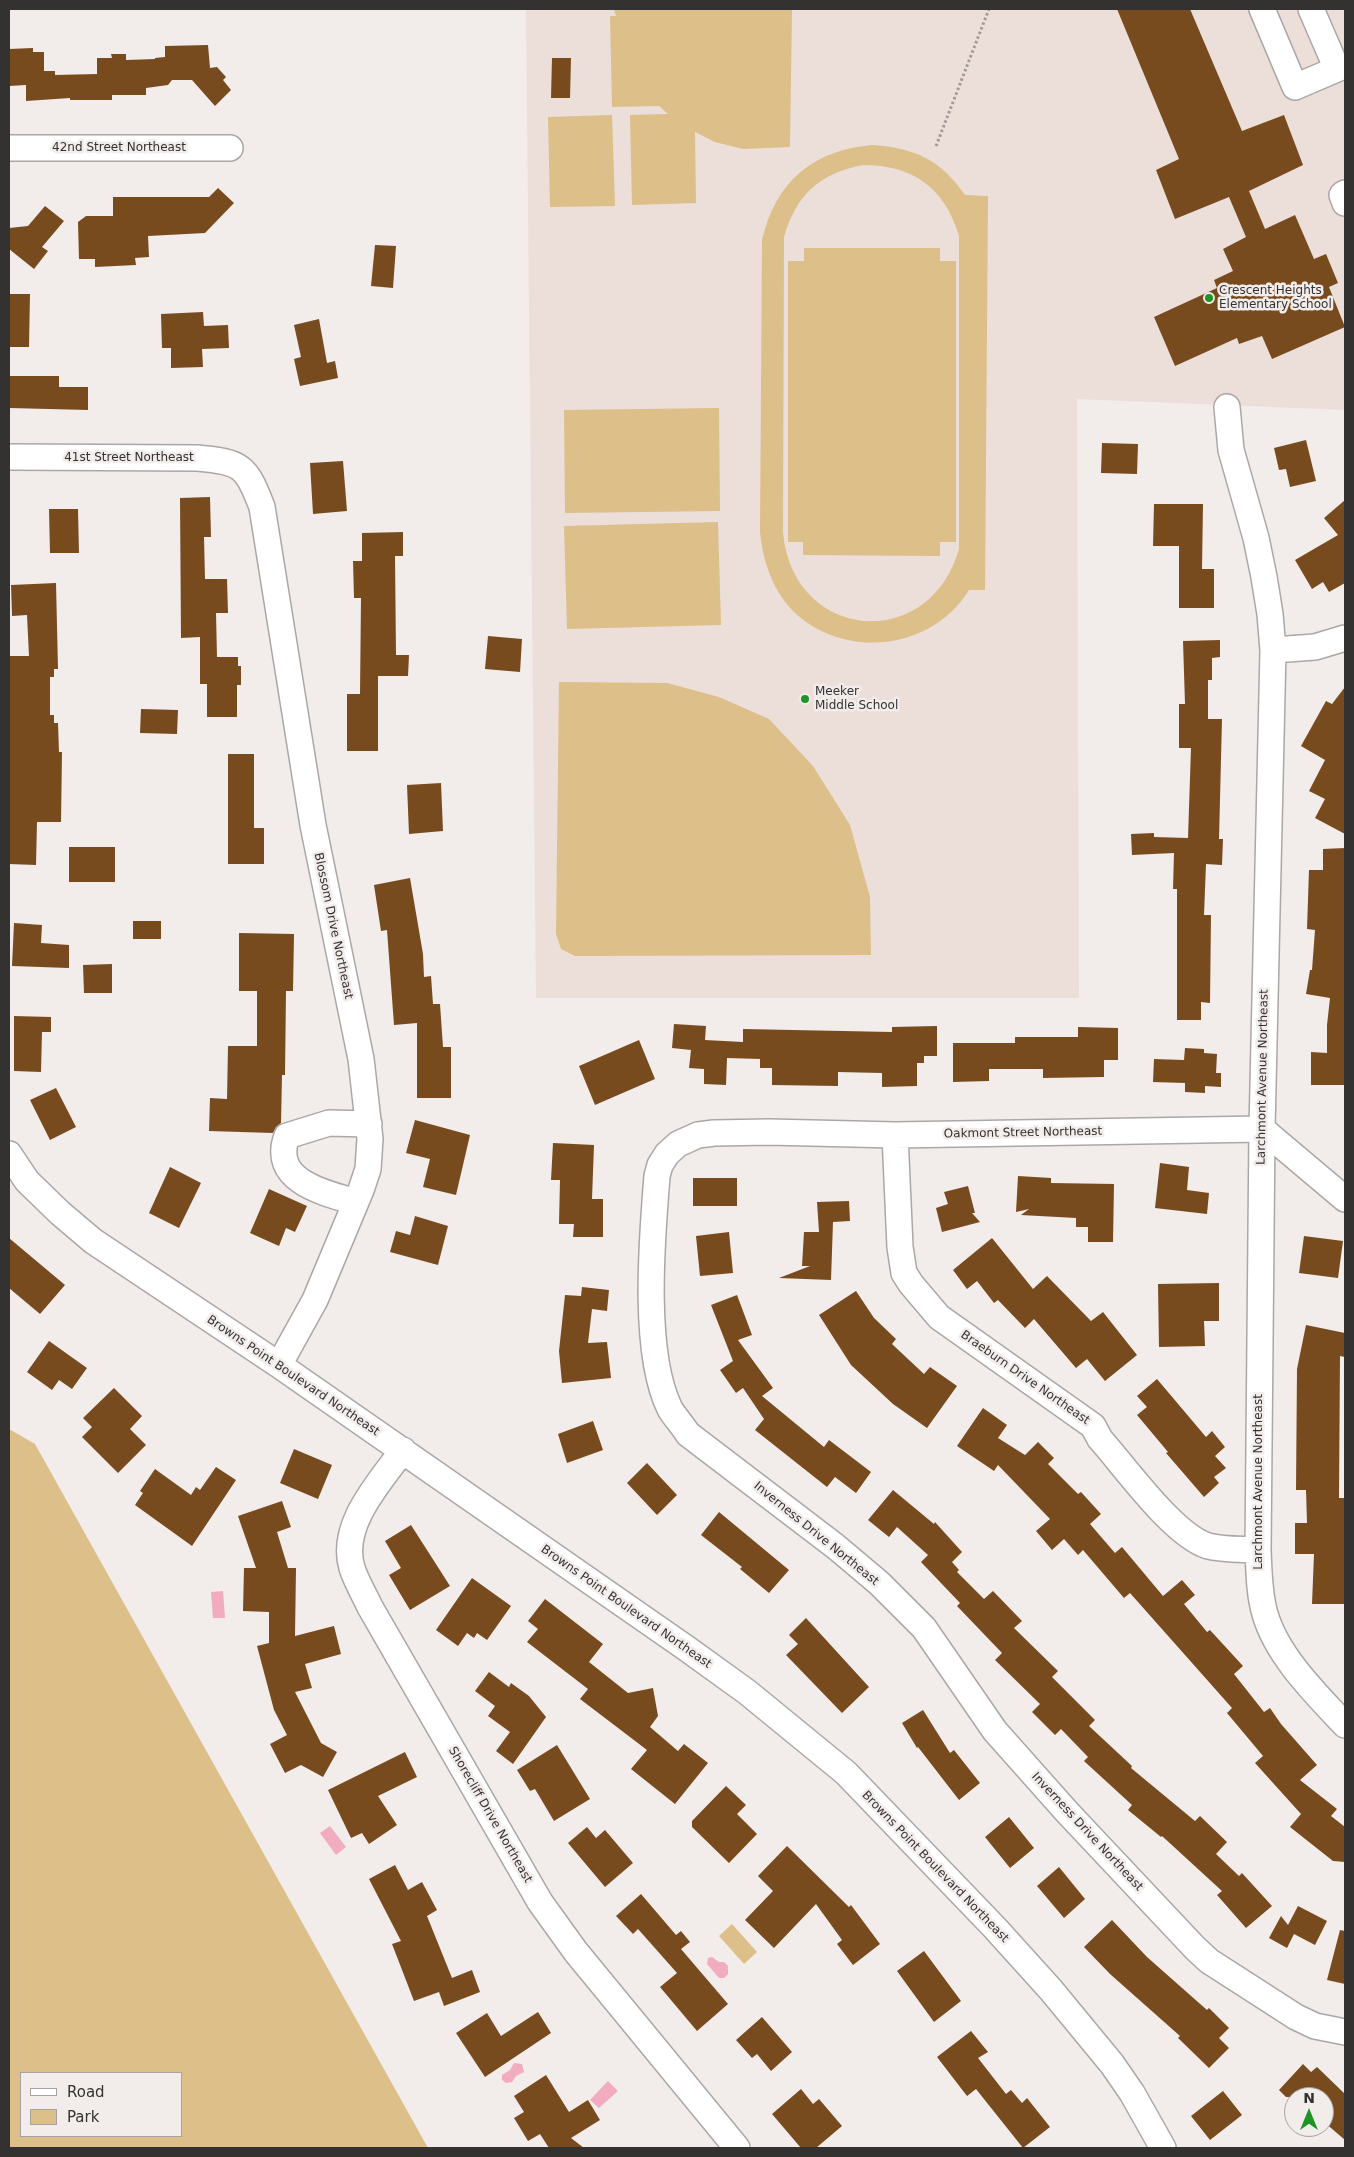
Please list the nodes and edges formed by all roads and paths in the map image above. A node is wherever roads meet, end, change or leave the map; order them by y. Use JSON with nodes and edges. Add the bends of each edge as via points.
{"nodes":[{"id":1,"x":989,"y":9,"type":"edge"},
{"id":2,"x":1262,"y":9,"type":"edge"},
{"id":3,"x":1311,"y":9,"type":"edge"},
{"id":4,"x":936,"y":146,"type":"dead end"},
{"id":5,"x":9,"y":148,"type":"edge"},
{"id":6,"x":230,"y":148,"type":"dead end"},
{"id":7,"x":1345,"y":193,"type":"edge"},
{"id":8,"x":1345,"y":203,"type":"edge"},
{"id":9,"x":1227,"y":407,"type":"dead end"},
{"id":10,"x":9,"y":457,"type":"edge"},
{"id":11,"x":246,"y":474,"type":"joint"},
{"id":12,"x":1345,"y":638,"type":"edge"},
{"id":13,"x":1273,"y":650,"type":"junction"},
{"id":14,"x":369,"y":1124,"type":"junction"},
{"id":15,"x":1262,"y":1129,"type":"junction"},
{"id":16,"x":895,"y":1135,"type":"junction"},
{"id":17,"x":678,"y":1144,"type":"joint"},
{"id":18,"x":9,"y":1154,"type":"edge"},
{"id":19,"x":1345,"y":1199,"type":"edge"},
{"id":20,"x":356,"y":1202,"type":"junction"},
{"id":21,"x":279,"y":1365,"type":"junction"},
{"id":22,"x":402,"y":1450,"type":"junction"},
{"id":23,"x":1258,"y":1550,"type":"junction"},
{"id":24,"x":1345,"y":1725,"type":"edge"},
{"id":25,"x":1345,"y":2032,"type":"edge"},
{"id":26,"x":731,"y":2146,"type":"edge"},
{"id":27,"x":1163,"y":2148,"type":"edge"}],
"edges":[{"from":1,"to":4,"type":"path"},
{"from":2,"to":3,"type":"street","via":[[1295,87],[1337,69]]},
{"from":5,"to":6,"type":"street","name":"42nd Street Northeast"},
{"from":7,"to":8,"type":"street","via":[[1342,195]]},
{"from":9,"to":13,"type":"street","name":"Larchmont Avenue Northeast","via":[[1232,450],[1264,577]]},
{"from":10,"to":11,"type":"street","name":"41st Street Northeast","via":[[197,458],[235,464]]},
{"from":11,"to":14,"type":"street","name":"Blossom Drive Northeast","via":[[254,484],[262,507],[313,826],[360,1059]]},
{"from":12,"to":13,"type":"street","via":[[1315,647]]},
{"from":13,"to":15,"type":"street","name":"Larchmont Avenue Northeast"},
{"from":14,"to":20,"type":"street","name":"Blossom Drive Northeast","via":[[368,1169]]},
{"from":14,"to":20,"type":"street","via":[[329,1123],[311,1127],[287,1136],[284,1145],[286,1163],[298,1181]]},
{"from":15,"to":16,"type":"street","name":"Oakmont Street Northeast"},
{"from":15,"to":19,"type":"street"},
{"from":15,"to":23,"type":"street","name":"Larchmont Avenue Northeast"},
{"from":16,"to":17,"type":"street","name":"Oakmont Street Northeast","via":[[714,1133],[698,1135]]},
{"from":16,"to":23,"type":"street","name":"Braeburn Drive Northeast","via":[[904,1273],[924,1301],[939,1317],[1092,1426],[1100,1440],[1164,1514],[1184,1532],[1209,1546]]},
{"from":17,"to":25,"type":"street","name":"Inverness Drive Northeast","via":[[667,1154],[657,1176],[653,1340],[660,1380],[670,1409],[688,1434],[835,1546],[879,1583],[924,1628],[996,1732],[1194,1948],[1296,2017],[1315,2026]]},
{"from":18,"to":21,"type":"street","name":"Browns Point Boulevard Northeast","via":[[27,1181],[93,1241]]},
{"from":20,"to":21,"type":"street","name":"Blossom Drive Northeast","via":[[314,1300]]},
{"from":21,"to":22,"type":"street","name":"Browns Point Boulevard Northeast"},
{"from":22,"to":26,"type":"street","name":"Shorecliff Drive Northeast","via":[[359,1510],[353,1530],[352,1567],[370,1606],[540,1902]]},
{"from":22,"to":27,"type":"street","name":"Browns Point Boulevard Northeast","via":[[747,1692],[846,1773],[1051,1990],[1112,2064]]},
{"from":23,"to":24,"type":"street","name":"Larchmont Avenue Northeast","via":[[1261,1597],[1274,1637],[1306,1683]]}]}
